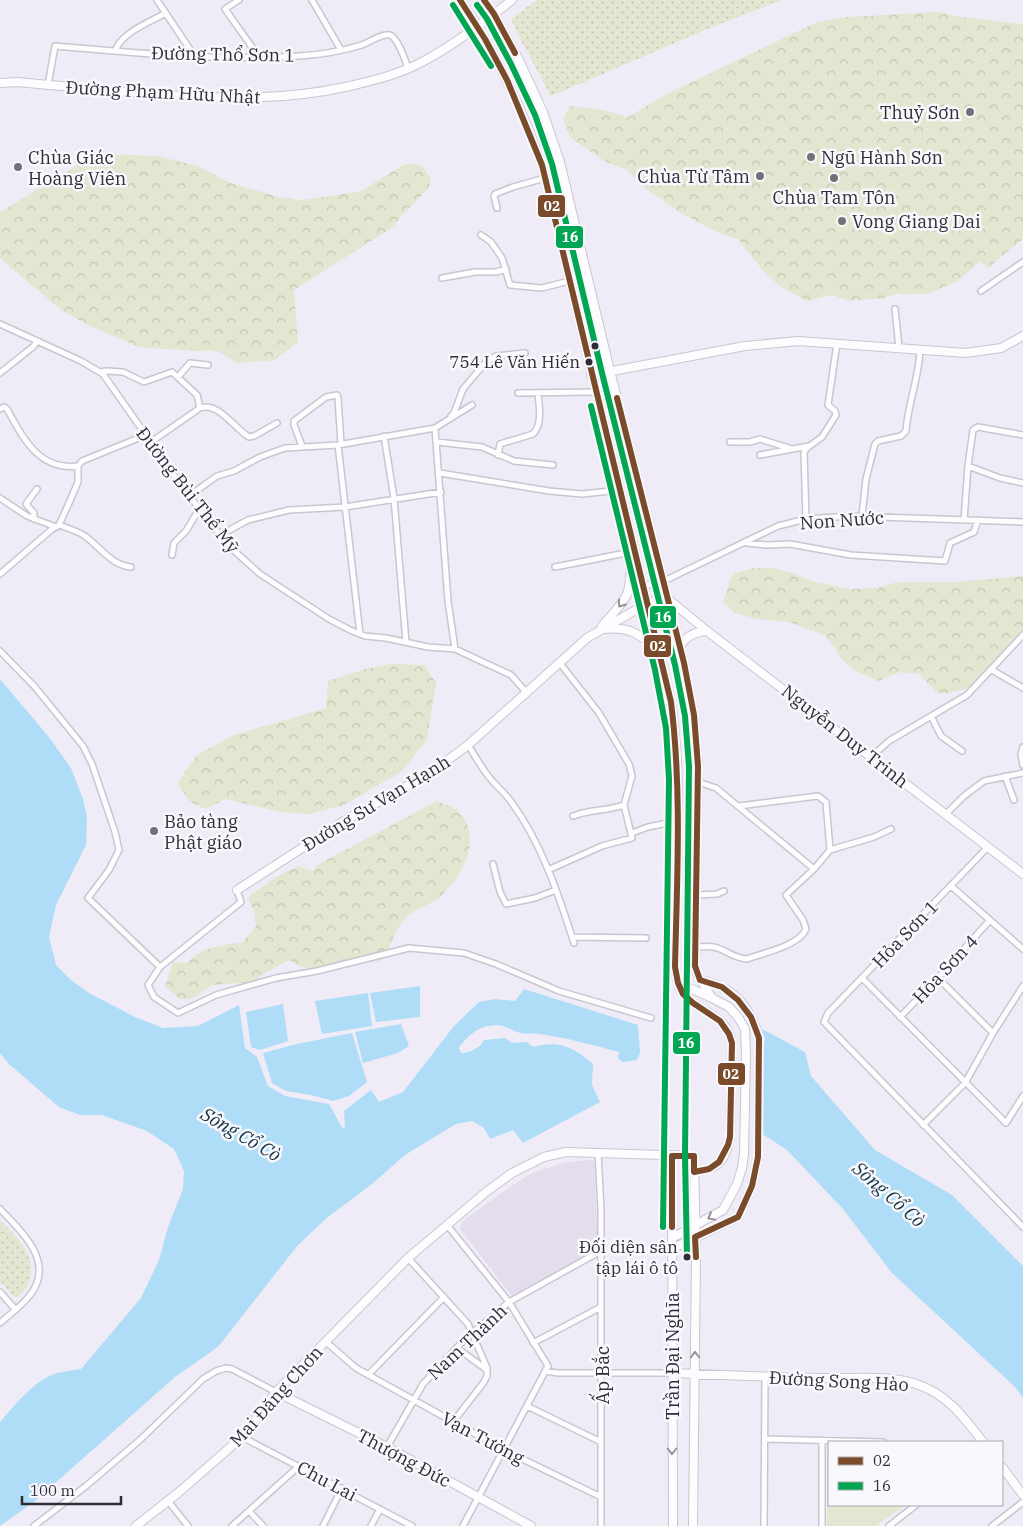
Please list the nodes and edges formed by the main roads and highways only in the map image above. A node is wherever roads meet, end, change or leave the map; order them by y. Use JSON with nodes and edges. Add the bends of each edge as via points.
{"nodes":[{"id":1,"x":460,"y":0,"type":"edge"},
{"id":2,"x":484,"y":0,"type":"edge"},
{"id":3,"x":512,"y":0,"type":"edge"},
{"id":4,"x":494,"y":14,"type":"junction"},
{"id":5,"x":478,"y":26,"type":"junction"},
{"id":6,"x":0,"y":83,"type":"edge"},
{"id":7,"x":1023,"y":337,"type":"edge"},
{"id":8,"x":610,"y":371,"type":"junction"},
{"id":9,"x":592,"y":375,"type":"junction"},
{"id":10,"x":632,"y":540,"type":"junction"},
{"id":11,"x":667,"y":598,"type":"junction"},
{"id":12,"x":648,"y":603,"type":"junction"},
{"id":13,"x":600,"y":630,"type":"junction"},
{"id":14,"x":707,"y":632,"type":"junction"},
{"id":15,"x":680,"y":647,"type":"junction"},
{"id":16,"x":659,"y":650,"type":"junction"},
{"id":17,"x":1023,"y":874,"type":"edge"},
{"id":18,"x":238,"y":890,"type":"road end"},
{"id":19,"x":700,"y":980,"type":"junction"},
{"id":20,"x":678,"y":983,"type":"junction"},
{"id":21,"x":712,"y":998,"type":"junction"},
{"id":22,"x":728,"y":1152,"type":"junction"},
{"id":23,"x":744,"y":1154,"type":"junction"},
{"id":24,"x":672,"y":1156,"type":"junction"},
{"id":25,"x":694,"y":1156,"type":"joint"},
{"id":26,"x":694,"y":1172,"type":"junction"},
{"id":27,"x":695,"y":1225,"type":"junction"},
{"id":28,"x":672,"y":1238,"type":"junction"},
{"id":29,"x":695,"y":1238,"type":"junction"},
{"id":30,"x":672,"y":1249,"type":"junction"},
{"id":31,"x":672,"y":1373,"type":"junction"},
{"id":32,"x":695,"y":1374,"type":"junction"},
{"id":33,"x":276,"y":1392,"type":"junction"},
{"id":34,"x":982,"y":1441,"type":"edge"},
{"id":35,"x":1003,"y":1468,"type":"edge"},
{"id":36,"x":1023,"y":1495,"type":"edge"},
{"id":37,"x":139,"y":1525,"type":"edge"},
{"id":38,"x":531,"y":1526,"type":"edge"},
{"id":39,"x":672,"y":1526,"type":"edge"},
{"id":40,"x":693,"y":1526,"type":"edge"}],
"edges":[{"from":1,"to":5,"type":"main road"},
{"from":2,"to":4,"type":"main road"},
{"from":3,"to":4,"type":"main road","name":"Đường Phạm Hữu Nhật"},
{"from":4,"to":5,"type":"main road","name":"Đường Phạm Hữu Nhật"},
{"from":4,"to":8,"type":"main road","via":[[543,112],[560,162]]},
{"from":5,"to":6,"type":"main road","name":"Đường Phạm Hữu Nhật","via":[[422,62],[395,74],[291,96],[209,98]]},
{"from":5,"to":9,"type":"main road","via":[[525,119],[545,178]]},
{"from":7,"to":8,"type":"main road","via":[[1001,348],[966,353],[798,341],[745,346]]},
{"from":8,"to":9,"type":"main road"},
{"from":8,"to":11,"type":"main road"},
{"from":9,"to":10,"type":"main road"},
{"from":10,"to":12,"type":"main road"},
{"from":10,"to":13,"type":"main road","one_way":true,"via":[[627,594]]},
{"from":11,"to":12,"type":"main road","name":"Đường Sư Vạn Hạnh"},
{"from":11,"to":14,"type":"main road","name":"Nguyễn Duy Trinh"},
{"from":11,"to":15,"type":"main road"},
{"from":12,"to":13,"type":"main road","name":"Đường Sư Vạn Hạnh"},
{"from":12,"to":16,"type":"main road"},
{"from":13,"to":16,"type":"main road","via":[[618,628],[634,632]]},
{"from":13,"to":18,"type":"main road","name":"Đường Sư Vạn Hạnh","via":[[577,645],[468,745],[429,774],[344,821]]},
{"from":14,"to":15,"type":"main road","via":[[692,634],[683,640]]},
{"from":14,"to":17,"type":"main road","name":"Nguyễn Duy Trinh"},
{"from":15,"to":19,"type":"main road","via":[[694,715],[698,782],[695,966]]},
{"from":16,"to":20,"type":"main road","via":[[675,727],[678,778],[674,967]]},
{"from":19,"to":21,"type":"main road"},
{"from":19,"to":29,"type":"main road","via":[[714,982],[742,1003],[756,1026],[759,1038],[758,1157],[752,1186],[738,1217]]},
{"from":20,"to":21,"type":"main road"},
{"from":20,"to":22,"type":"main road","via":[[685,996],[725,1025],[730,1033]]},
{"from":21,"to":23,"type":"main road","via":[[729,1007],[745,1029]]},
{"from":22,"to":23,"type":"main road"},
{"from":22,"to":26,"type":"main road","via":[[716,1166]]},
{"from":23,"to":27,"type":"main road","one_way":true,"via":[[737,1184],[724,1210]]},
{"from":24,"to":25,"type":"main road","name":"Mai Đăng Chơn"},
{"from":24,"to":28,"type":"main road","name":"Trần Đại Nghĩa"},
{"from":24,"to":33,"type":"main road","name":"Mai Đăng Chơn","via":[[566,1152],[528,1164],[512,1173],[408,1258]]},
{"from":25,"to":26,"type":"main road","name":"Trần Đại Nghĩa"},
{"from":26,"to":27,"type":"main road","name":"Trần Đại Nghĩa"},
{"from":27,"to":28,"type":"main road"},
{"from":27,"to":29,"type":"main road","name":"Trần Đại Nghĩa"},
{"from":28,"to":30,"type":"main road","name":"Trần Đại Nghĩa"},
{"from":29,"to":30,"type":"main road"},
{"from":32,"to":29,"type":"main road","name":"Trần Đại Nghĩa","one_way":true},
{"from":30,"to":31,"type":"main road","name":"Trần Đại Nghĩa"},
{"from":31,"to":32,"type":"main road","name":"Đường Song Hào"},
{"from":31,"to":39,"type":"main road","name":"Trần Đại Nghĩa","one_way":true},
{"from":32,"to":34,"type":"main road","name":"Đường Song Hào","via":[[886,1379],[918,1384],[955,1408]]},
{"from":32,"to":40,"type":"main road","name":"Trần Đại Nghĩa"},
{"from":33,"to":37,"type":"main road","name":"Mai Đăng Chơn","via":[[242,1437]]},
{"from":33,"to":38,"type":"main road","name":"Thượng Đức","via":[[387,1447]]},
{"from":35,"to":36,"type":"main road"}]}
